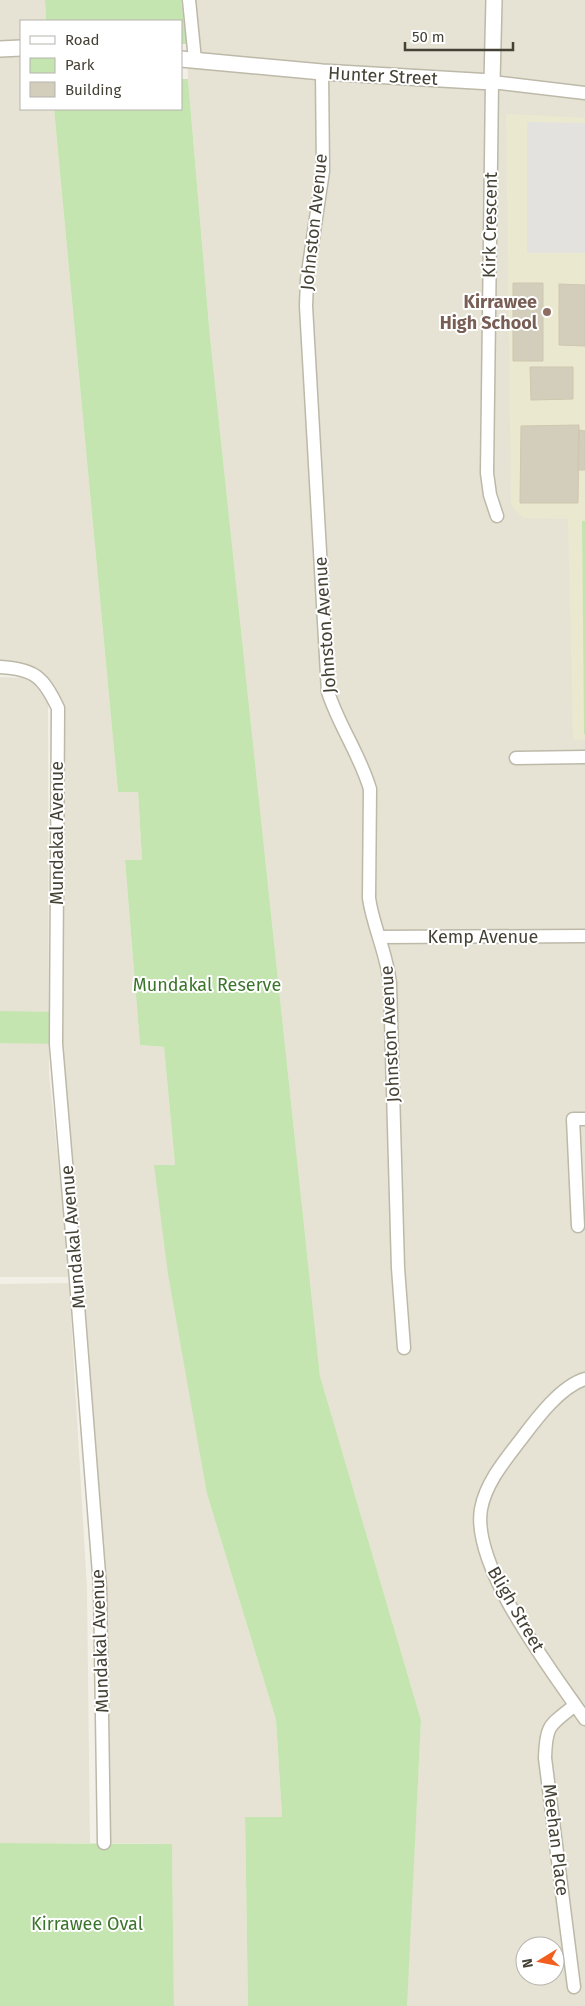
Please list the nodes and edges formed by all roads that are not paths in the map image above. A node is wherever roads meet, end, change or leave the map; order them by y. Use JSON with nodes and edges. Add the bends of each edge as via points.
{"nodes":[{"id":1,"x":190,"y":0,"type":"edge"},
{"id":2,"x":494,"y":0,"type":"edge"},
{"id":3,"x":19,"y":48,"type":"edge"},
{"id":4,"x":0,"y":49,"type":"edge"},
{"id":5,"x":188,"y":60,"type":"edge"},
{"id":6,"x":322,"y":72,"type":"junction"},
{"id":7,"x":492,"y":82,"type":"junction"},
{"id":8,"x":585,"y":93,"type":"edge"},
{"id":9,"x":497,"y":516,"type":"dead end"},
{"id":10,"x":0,"y":667,"type":"edge"},
{"id":11,"x":585,"y":757,"type":"edge"},
{"id":12,"x":516,"y":758,"type":"dead end"},
{"id":13,"x":585,"y":936,"type":"edge"},
{"id":14,"x":380,"y":937,"type":"junction"},
{"id":15,"x":585,"y":1119,"type":"edge"},
{"id":16,"x":578,"y":1226,"type":"dead end"},
{"id":17,"x":404,"y":1348,"type":"dead end"},
{"id":18,"x":585,"y":1379,"type":"edge"},
{"id":19,"x":575,"y":1705,"type":"junction"},
{"id":20,"x":585,"y":1720,"type":"edge"},
{"id":21,"x":104,"y":1843,"type":"dead end"},
{"id":22,"x":574,"y":1987,"type":"dead end"}],
"edges":[{"from":1,"to":5,"type":"street"},
{"from":2,"to":7,"type":"street"},
{"from":3,"to":4,"type":"street"},
{"from":5,"to":6,"type":"street","name":"Hunter Street"},
{"from":6,"to":7,"type":"street","name":"Hunter Street"},
{"from":6,"to":14,"type":"street","name":"Johnston Avenue","via":[[323,171],[306,306],[328,692],[370,789],[369,898]]},
{"from":7,"to":8,"type":"street","name":"Hunter Street"},
{"from":7,"to":9,"type":"street","name":"Kirk Crescent","via":[[487,473]]},
{"from":10,"to":21,"type":"street","name":"Mundakal Avenue","via":[[27,670],[48,687],[58,708],[56,1044],[100,1587]]},
{"from":11,"to":12,"type":"street"},
{"from":13,"to":14,"type":"street","name":"Kemp Avenue"},
{"from":14,"to":17,"type":"street","name":"Johnston Avenue","via":[[388,962],[390,984],[398,1268]]},
{"from":15,"to":16,"type":"street","via":[[573,1119]]},
{"from":18,"to":19,"type":"street","name":"Bligh Street","via":[[566,1389],[498,1470],[481,1507],[479,1524],[494,1577]]},
{"from":19,"to":20,"type":"street","name":"Bligh Street"},
{"from":19,"to":22,"type":"street","name":"Meehan Place","via":[[548,1728],[545,1758]]}]}
